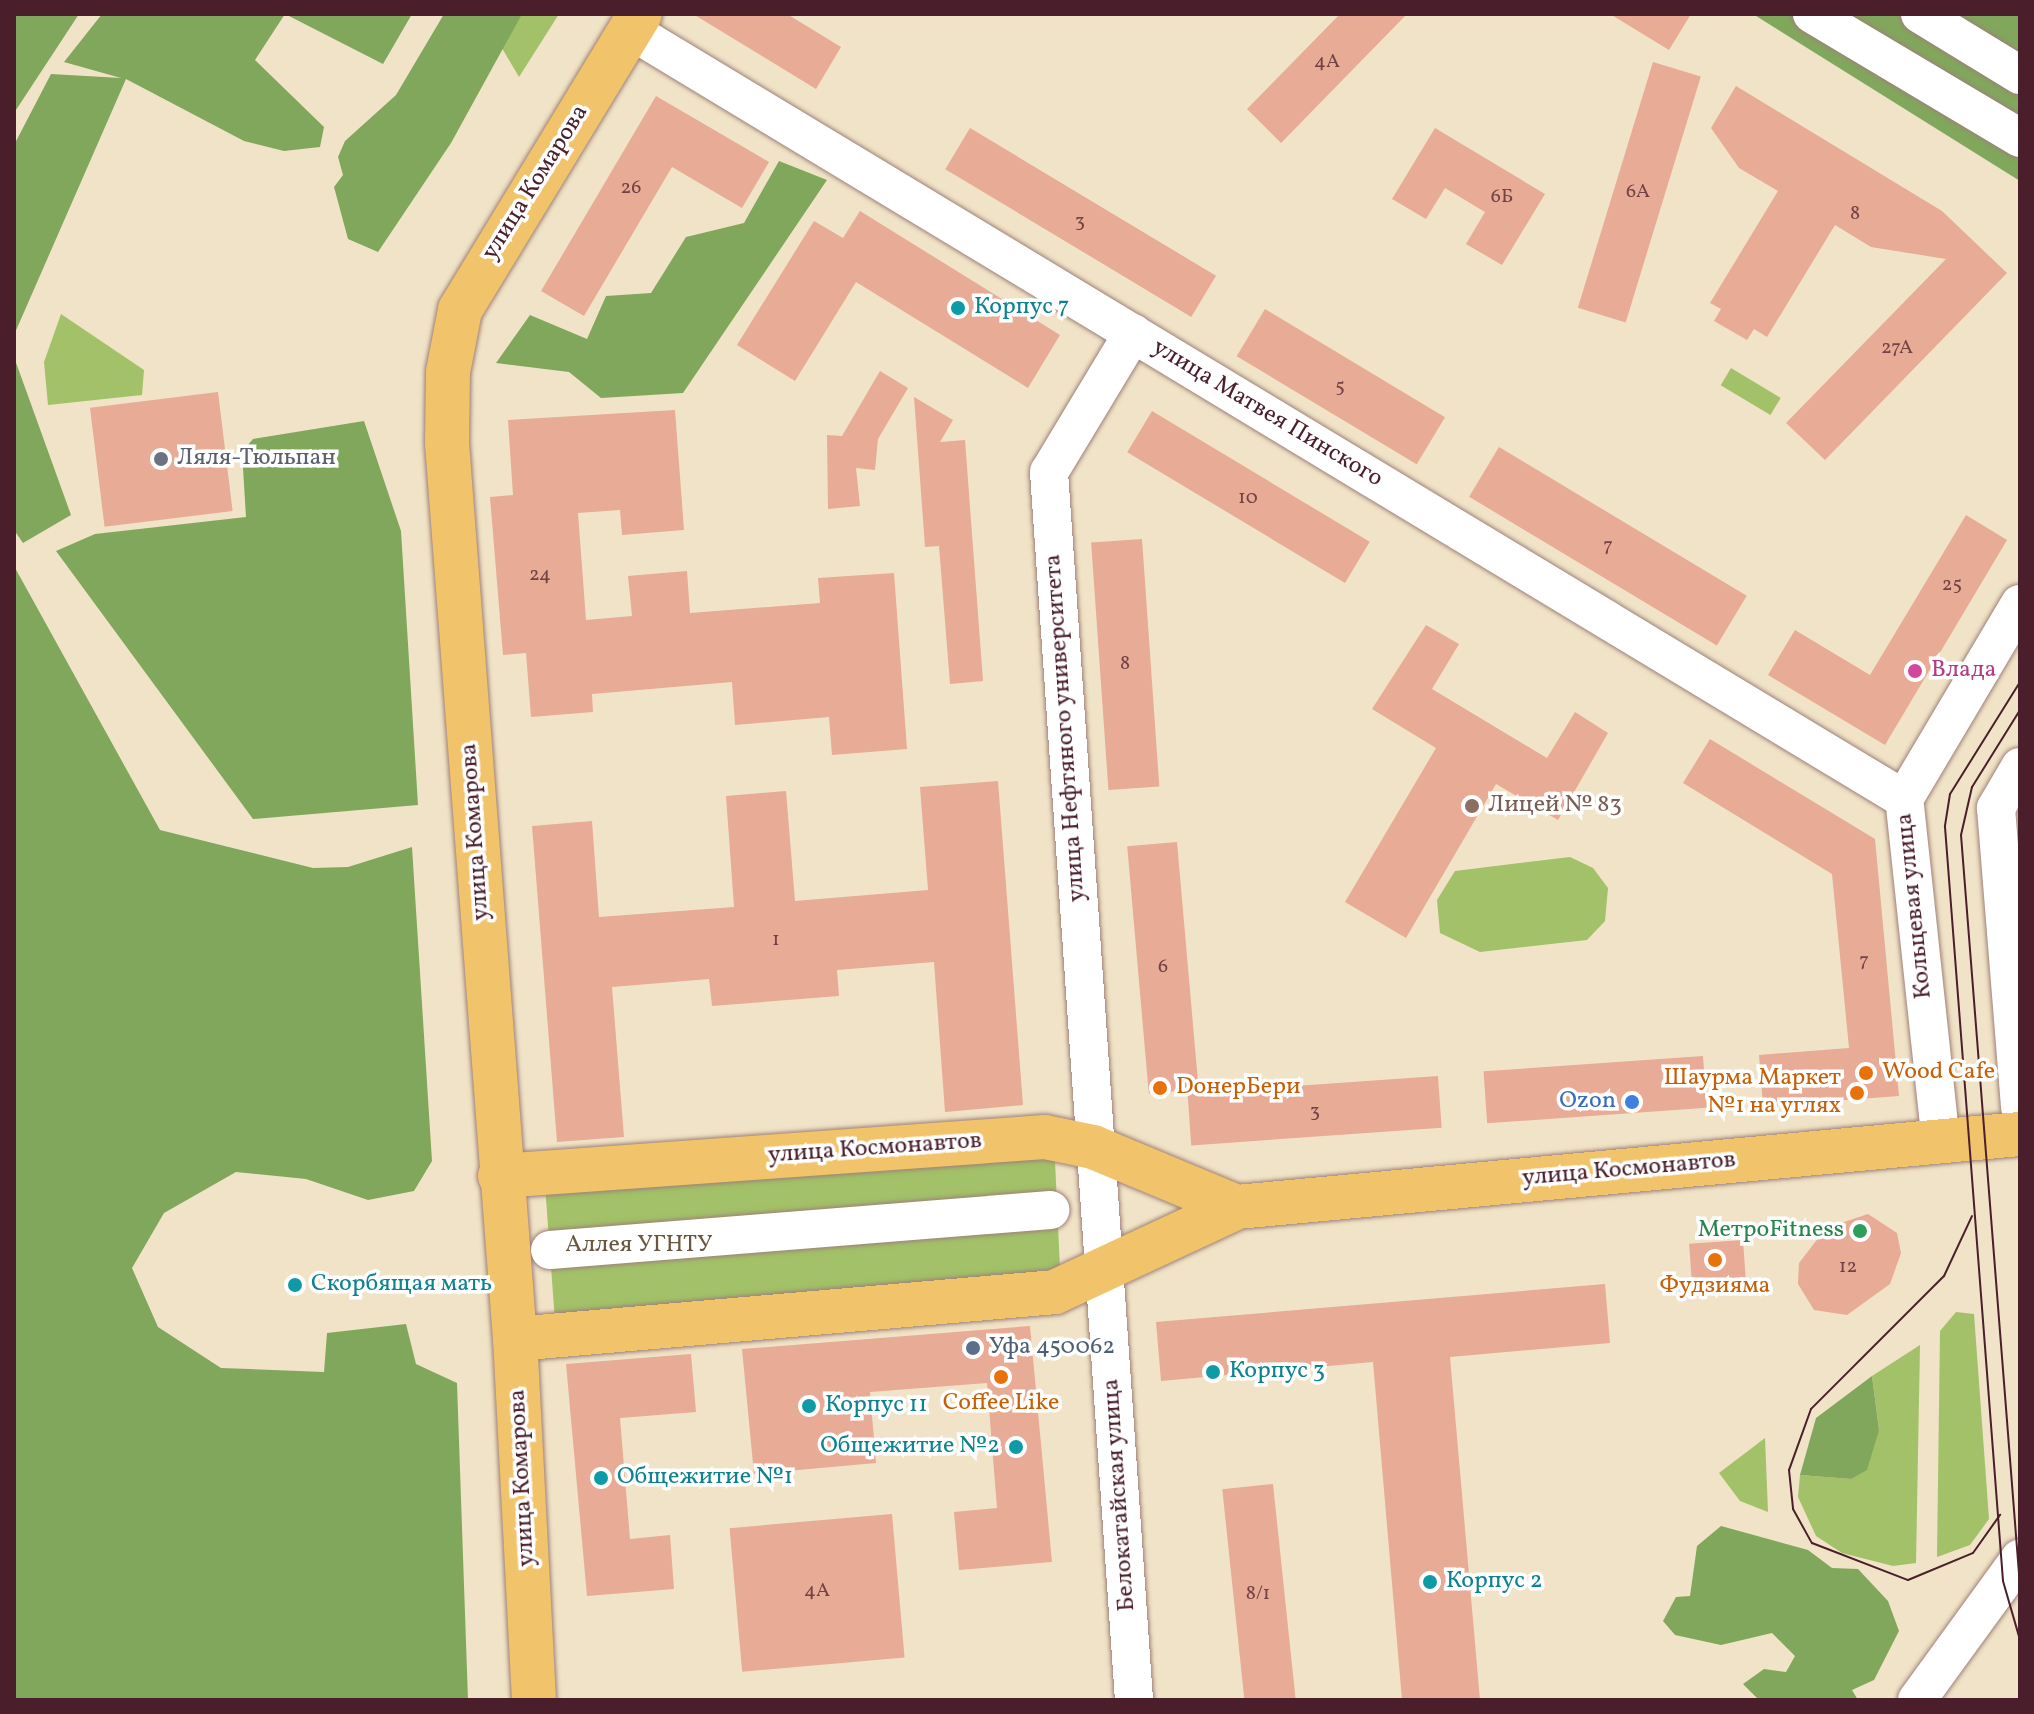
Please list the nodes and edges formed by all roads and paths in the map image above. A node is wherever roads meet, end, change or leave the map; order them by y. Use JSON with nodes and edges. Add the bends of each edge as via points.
{"nodes":[{"id":1,"x":1812,"y":14,"type":"edge"},
{"id":2,"x":1920,"y":14,"type":"edge"},
{"id":3,"x":635,"y":22,"type":"edge"},
{"id":4,"x":2020,"y":75,"type":"edge"},
{"id":5,"x":2020,"y":138,"type":"edge"},
{"id":6,"x":1133,"y":333,"type":"junction"},
{"id":7,"x":2020,"y":604,"type":"edge"},
{"id":8,"x":2020,"y":767,"type":"edge"},
{"id":9,"x":1904,"y":799,"type":"junction"},
{"id":10,"x":2020,"y":1108,"type":"edge"},
{"id":11,"x":2020,"y":1134,"type":"edge"},
{"id":12,"x":1941,"y":1143,"type":"junction"},
{"id":13,"x":1093,"y":1147,"type":"junction"},
{"id":14,"x":500,"y":1176,"type":"junction"},
{"id":15,"x":1237,"y":1207,"type":"junction"},
{"id":16,"x":1050,"y":1210,"type":"dead end"},
{"id":17,"x":550,"y":1250,"type":"dead end"},
{"id":18,"x":1104,"y":1263,"type":"junction"},
{"id":19,"x":515,"y":1339,"type":"junction"},
{"id":20,"x":2020,"y":1558,"type":"edge"},
{"id":21,"x":534,"y":1700,"type":"edge"},
{"id":22,"x":1134,"y":1700,"type":"edge"},
{"id":23,"x":1917,"y":1700,"type":"edge"}],
"edges":[{"from":1,"to":5,"type":"street"},
{"from":2,"to":4,"type":"street"},
{"from":3,"to":6,"type":"street","name":"улица Матвея Пинского"},
{"from":3,"to":14,"type":"main road","name":"улица Комарова","via":[[460,310],[448,372],[447,443]]},
{"from":6,"to":9,"type":"street","name":"улица Матвея Пинского"},
{"from":6,"to":13,"type":"street","name":"улица Нефтяного университета","via":[[1049,472]]},
{"from":7,"to":9,"type":"street","name":"Кольцевая улица"},
{"from":8,"to":10,"type":"street","via":[[1996,808]]},
{"from":9,"to":12,"type":"street","name":"Кольцевая улица"},
{"from":11,"to":12,"type":"main road","name":"улица Космонавтов"},
{"from":12,"to":15,"type":"main road","name":"улица Космонавтов"},
{"from":13,"to":14,"type":"main road","name":"улица Космонавтов","via":[[1045,1137]]},
{"from":13,"to":15,"type":"main road","name":"улица Космонавтов"},
{"from":13,"to":18,"type":"street","name":"Белокатайская улица"},
{"from":14,"to":19,"type":"main road","name":"улица Комарова"},
{"from":15,"to":18,"type":"main road","name":"улица Космонавтов"},
{"from":16,"to":17,"type":"street"},
{"from":18,"to":19,"type":"main road","name":"улица Космонавтов","via":[[1055,1292]]},
{"from":18,"to":22,"type":"street","name":"Белокатайская улица"},
{"from":19,"to":21,"type":"main road","name":"улица Комарова"},
{"from":20,"to":23,"type":"street"}]}
